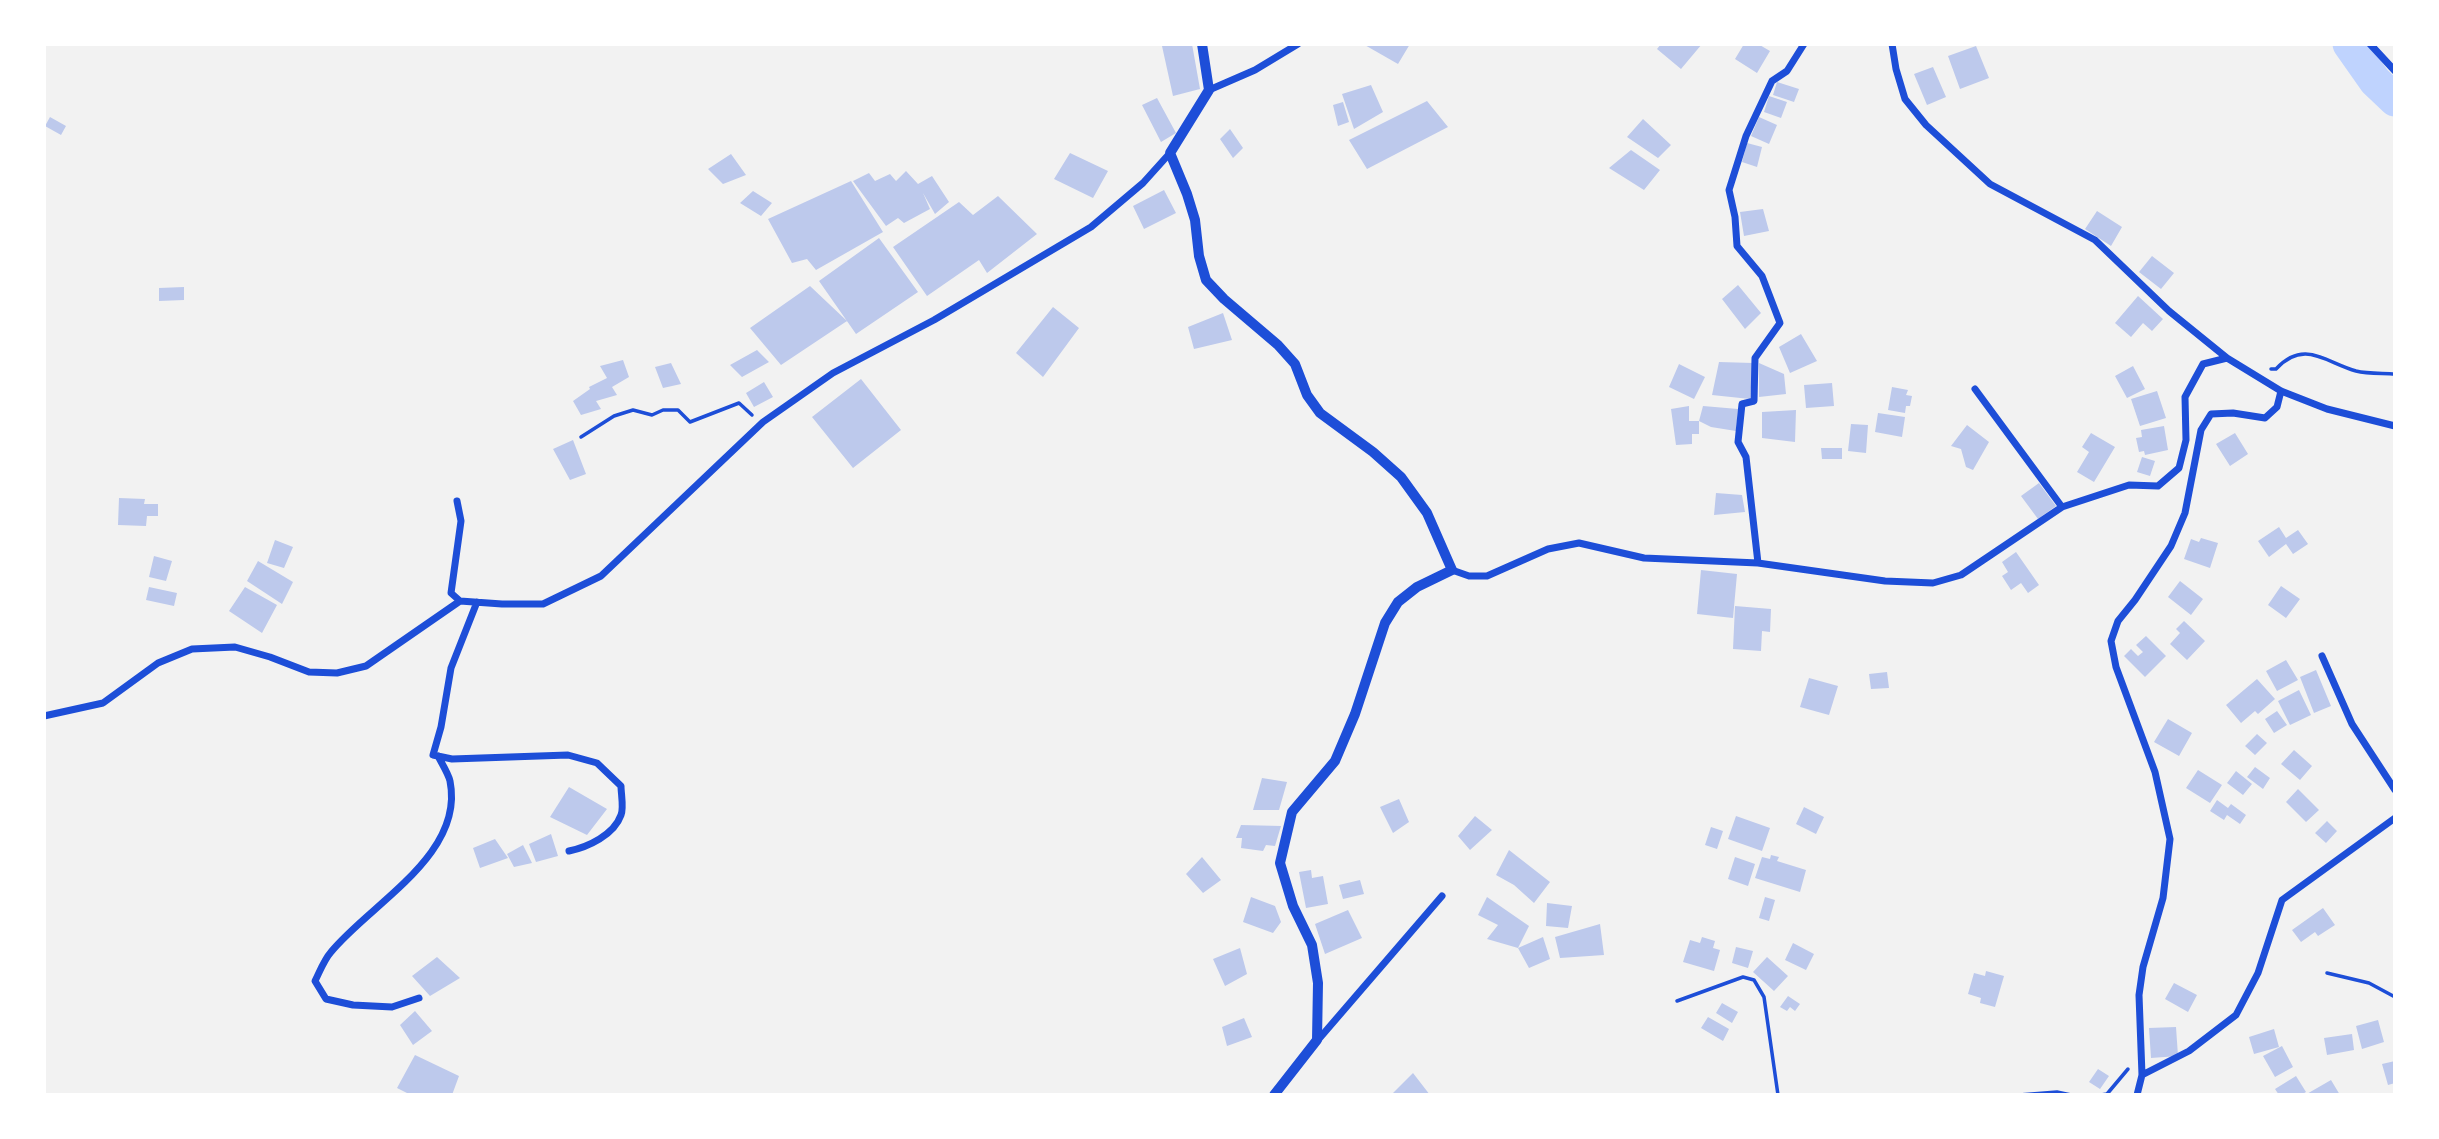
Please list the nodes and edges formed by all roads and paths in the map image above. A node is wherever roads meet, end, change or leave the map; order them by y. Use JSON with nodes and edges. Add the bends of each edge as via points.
{"nodes":[{"id":1,"x":1202,"y":44,"type":"edge"},
{"id":2,"x":1298,"y":44,"type":"edge"},
{"id":3,"x":1804,"y":44,"type":"edge"},
{"id":4,"x":1892,"y":44,"type":"edge"},
{"id":5,"x":2370,"y":44,"type":"edge"},
{"id":6,"x":2395,"y":71,"type":"edge"},
{"id":7,"x":1209,"y":90,"type":"junction"},
{"id":8,"x":1170,"y":153,"type":"junction"},
{"id":9,"x":2227,"y":358,"type":"junction"},
{"id":10,"x":2266,"y":369,"type":"dead end"},
{"id":11,"x":2395,"y":374,"type":"edge"},
{"id":12,"x":1975,"y":389,"type":"dead end"},
{"id":13,"x":2281,"y":391,"type":"junction"},
{"id":14,"x":763,"y":422,"type":"junction"},
{"id":15,"x":2395,"y":426,"type":"edge"},
{"id":16,"x":581,"y":437,"type":"dead end"},
{"id":17,"x":457,"y":501,"type":"dead end"},
{"id":18,"x":2062,"y":507,"type":"junction"},
{"id":19,"x":1758,"y":563,"type":"junction"},
{"id":20,"x":1452,"y":570,"type":"junction"},
{"id":21,"x":460,"y":601,"type":"junction"},
{"id":22,"x":477,"y":602,"type":"junction"},
{"id":23,"x":2322,"y":656,"type":"dead end"},
{"id":24,"x":44,"y":716,"type":"edge"},
{"id":25,"x":438,"y":756,"type":"junction"},
{"id":26,"x":2395,"y":790,"type":"edge"},
{"id":27,"x":2395,"y":818,"type":"edge"},
{"id":28,"x":569,"y":851,"type":"dead end"},
{"id":29,"x":1442,"y":896,"type":"dead end"},
{"id":30,"x":2327,"y":974,"type":"dead end"},
{"id":31,"x":2395,"y":997,"type":"edge"},
{"id":32,"x":419,"y":998,"type":"dead end"},
{"id":33,"x":1677,"y":1001,"type":"dead end"},
{"id":34,"x":1317,"y":1040,"type":"junction"},
{"id":35,"x":2141,"y":1054,"type":"junction"},
{"id":36,"x":2142,"y":1075,"type":"junction"},
{"id":37,"x":1274,"y":1095,"type":"edge"},
{"id":38,"x":1778,"y":1095,"type":"edge"},
{"id":39,"x":2019,"y":1095,"type":"edge"},
{"id":40,"x":2071,"y":1095,"type":"edge"},
{"id":41,"x":2101,"y":1095,"type":"edge"},
{"id":42,"x":2137,"y":1095,"type":"edge"}],
"edges":[{"from":1,"to":7,"type":"street"},
{"from":2,"to":7,"type":"street"},
{"from":3,"to":19,"type":"street","via":[[1787,71],[1772,81],[1746,136],[1729,190],[1737,246],[1762,276],[1780,323],[1755,358],[1754,401],[1742,404],[1739,430]]},
{"from":4,"to":9,"type":"street","via":[[1905,99],[1926,125],[1990,184],[2095,240],[2169,311]]},
{"from":5,"to":6,"type":"street"},
{"from":7,"to":8,"type":"street"},
{"from":8,"to":14,"type":"street","via":[[1091,227],[934,320],[833,373]]},
{"from":8,"to":20,"type":"street","via":[[1195,220],[1206,280],[1295,364],[1307,395],[1321,413],[1401,477],[1426,513]]},
{"from":9,"to":13,"type":"street"},
{"from":9,"to":18,"type":"street","via":[[2203,364],[2185,397],[2186,440],[2179,468],[2158,486],[2129,485]]},
{"from":10,"to":11,"type":"path","via":[[2276,369],[2285,359],[2314,354],[2358,372]]},
{"from":12,"to":18,"type":"street"},
{"from":13,"to":15,"type":"street"},
{"from":13,"to":35,"type":"street","via":[[2277,407],[2265,418],[2211,414],[2201,430],[2185,513],[2171,546],[2118,621],[2111,641],[2116,667],[2155,772],[2169,839],[2163,898],[2139,995]]},
{"from":14,"to":16,"type":"path","via":[[739,403],[690,422],[677,410],[652,415],[633,410]]},
{"from":14,"to":22,"type":"street","via":[[601,576],[543,604]]},
{"from":17,"to":21,"type":"street","via":[[461,522],[451,593]]},
{"from":18,"to":19,"type":"street","via":[[1961,575],[1933,583]]},
{"from":19,"to":20,"type":"street","via":[[1644,558],[1579,543],[1548,549],[1487,576]]},
{"from":20,"to":34,"type":"street","via":[[1398,602],[1385,623],[1335,761],[1292,812],[1280,863],[1293,906],[1312,945],[1318,983]]},
{"from":21,"to":22,"type":"street"},
{"from":21,"to":24,"type":"street","via":[[366,666],[337,673],[309,672],[236,647],[192,649],[159,663],[103,703]]},
{"from":22,"to":25,"type":"street","via":[[451,668],[433,755]]},
{"from":23,"to":26,"type":"street","via":[[2352,724]]},
{"from":25,"to":28,"type":"street","via":[[568,755],[597,763],[621,786],[621,815],[610,831]]},
{"from":25,"to":32,"type":"street","via":[[450,780],[450,813],[440,836],[422,864],[330,953],[315,981],[326,999],[353,1005],[392,1007]]},
{"from":27,"to":36,"type":"street","via":[[2281,900],[2258,973],[2236,1015],[2189,1051]]},
{"from":29,"to":34,"type":"street"},
{"from":30,"to":31,"type":"path","via":[[2370,983]]},
{"from":33,"to":38,"type":"path","via":[[1742,977],[1754,980],[1763,997]]},
{"from":34,"to":37,"type":"street"},
{"from":35,"to":36,"type":"street"},
{"from":35,"to":41,"type":"path","via":[[2107,1094]]},
{"from":36,"to":42,"type":"street"},
{"from":39,"to":40,"type":"path"}]}
